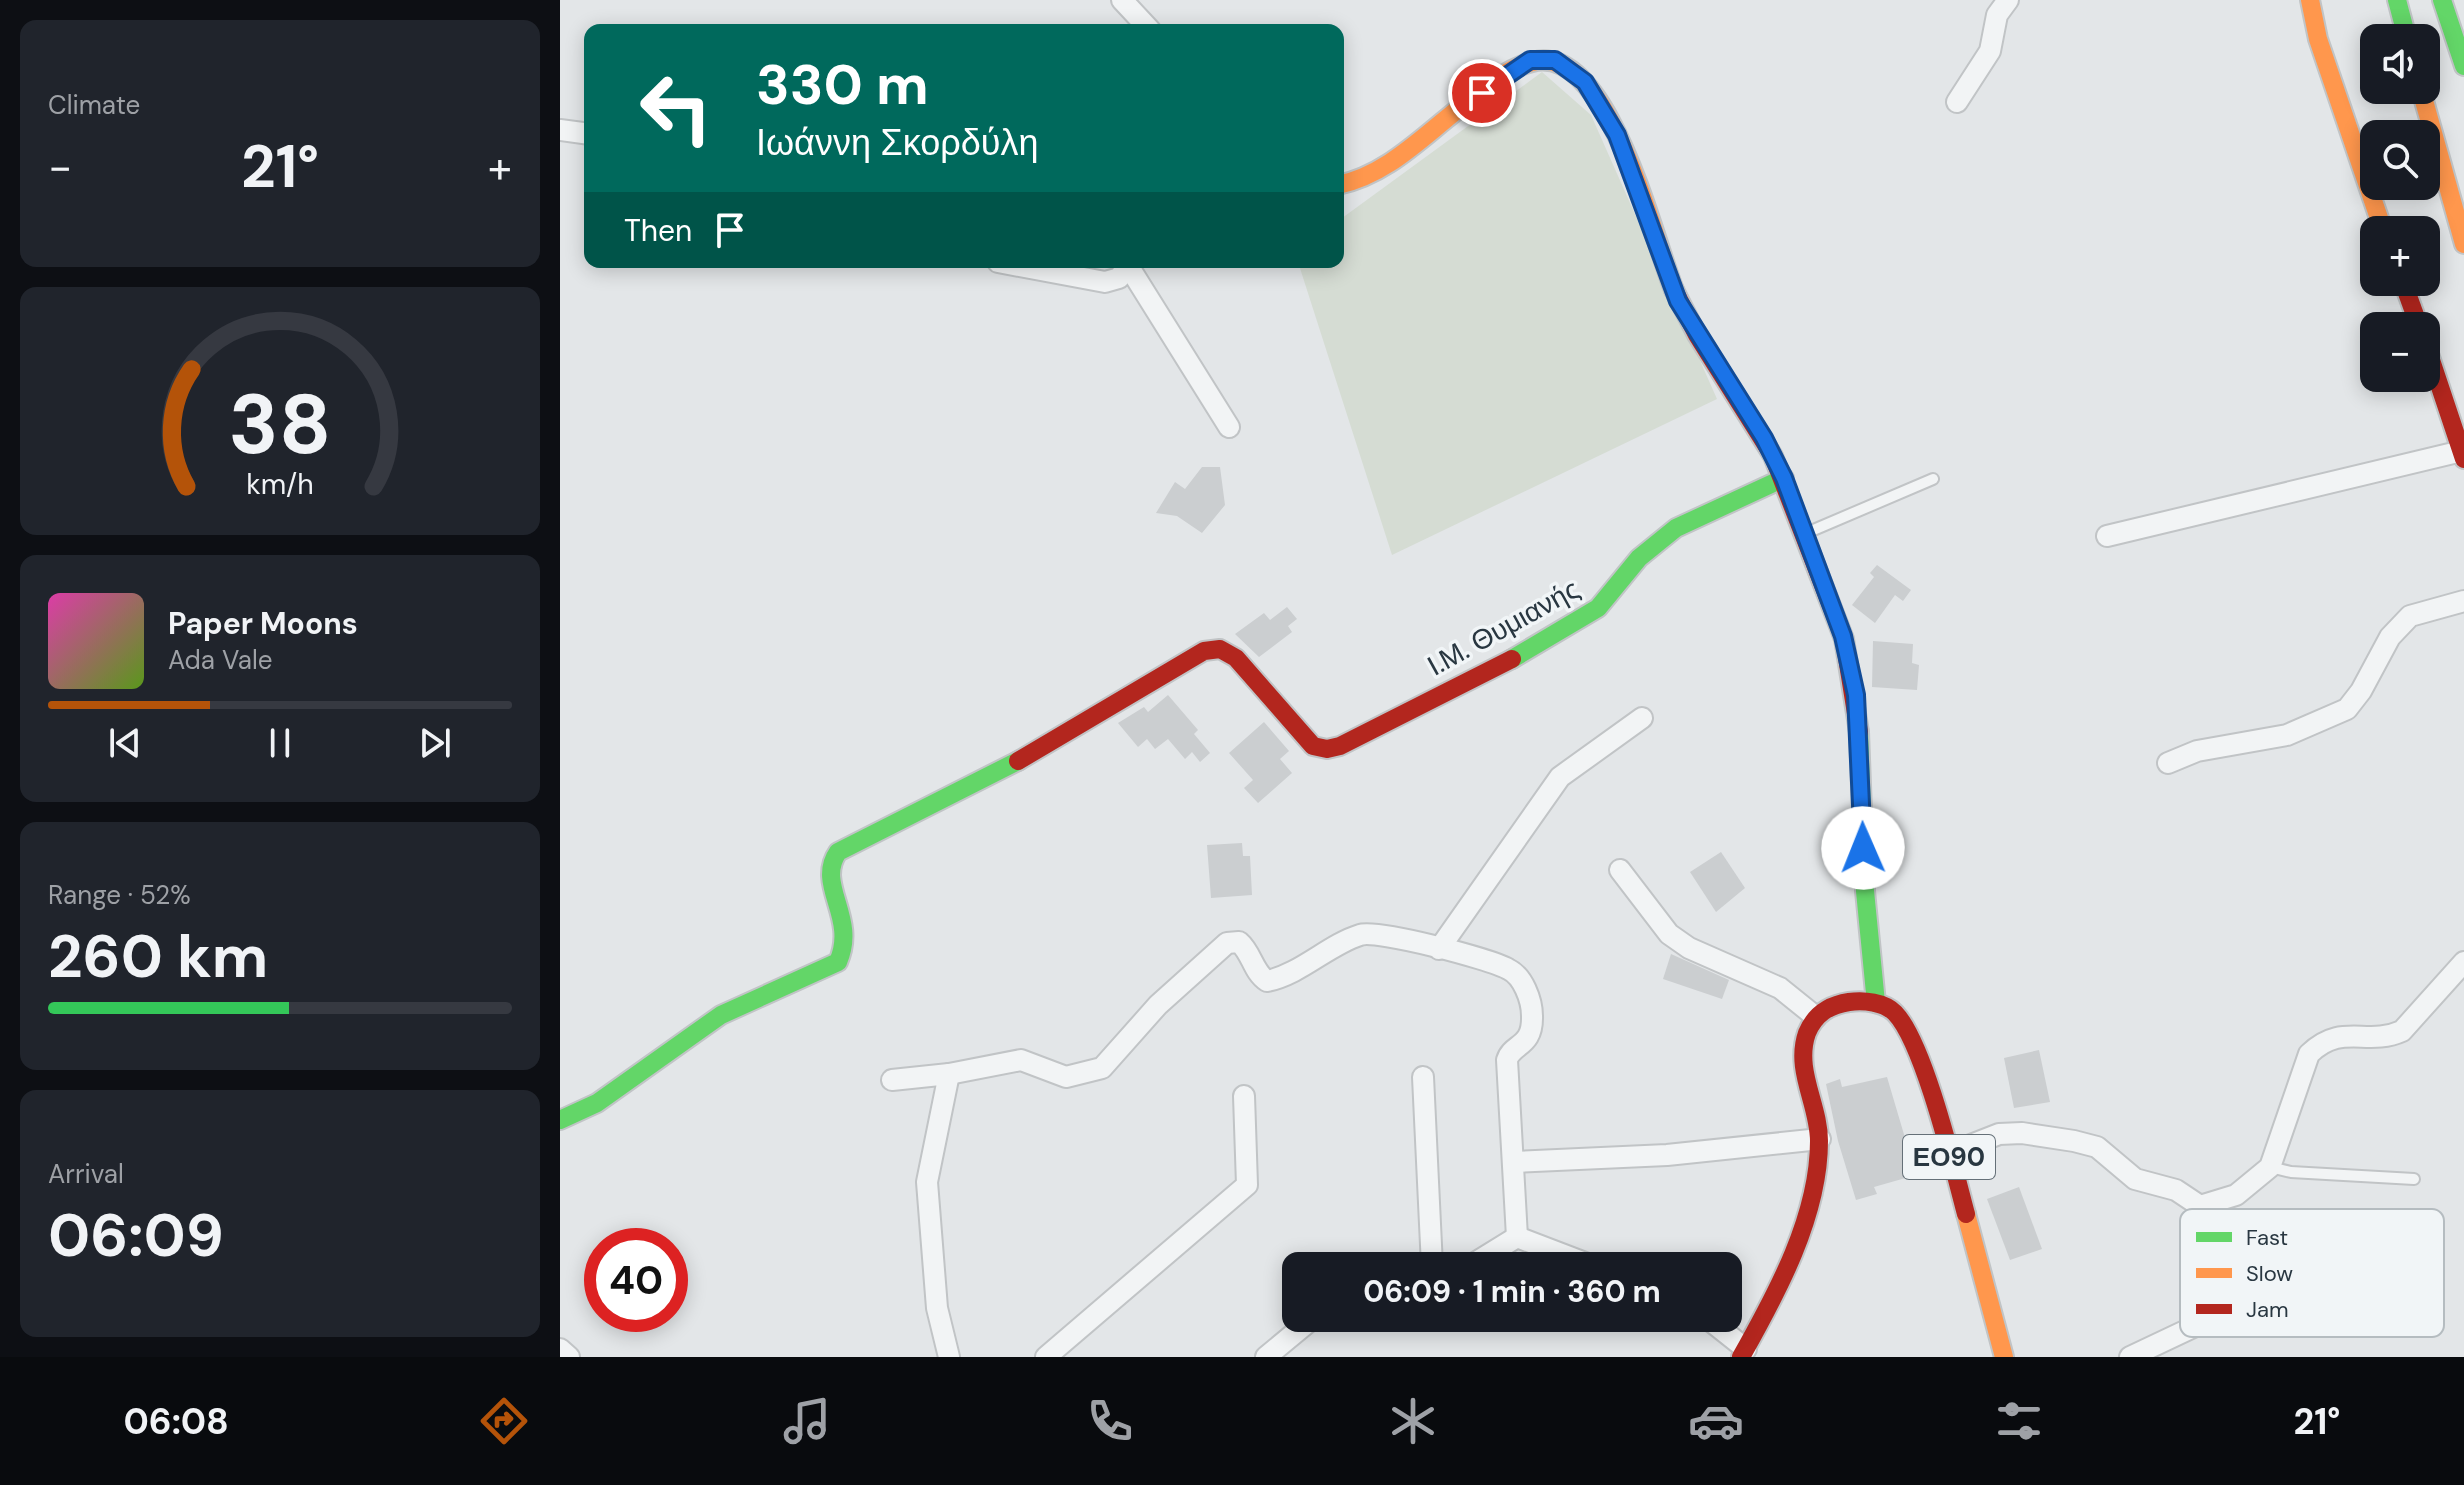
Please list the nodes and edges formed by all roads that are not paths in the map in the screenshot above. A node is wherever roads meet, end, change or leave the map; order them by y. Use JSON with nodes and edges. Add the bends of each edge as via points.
{"nodes":[{"id":1,"x":1122,"y":0,"type":"edge"},
{"id":2,"x":2008,"y":0,"type":"edge"},
{"id":3,"x":2310,"y":0,"type":"edge"},
{"id":4,"x":2397,"y":0,"type":"edge"},
{"id":5,"x":2442,"y":0,"type":"edge"},
{"id":6,"x":1144,"y":24,"type":"edge"},
{"id":7,"x":2403,"y":24,"type":"edge"},
{"id":8,"x":2464,"y":66,"type":"edge"},
{"id":9,"x":1957,"y":102,"type":"dead end"},
{"id":10,"x":2425,"y":104,"type":"edge"},
{"id":11,"x":560,"y":130,"type":"edge"},
{"id":12,"x":584,"y":133,"type":"edge"},
{"id":13,"x":1344,"y":184,"type":"edge"},
{"id":14,"x":2378,"y":216,"type":"edge"},
{"id":15,"x":2464,"y":244,"type":"edge"},
{"id":16,"x":1030,"y":268,"type":"edge"},
{"id":17,"x":1127,"y":268,"type":"edge"},
{"id":18,"x":1132,"y":268,"type":"edge"},
{"id":19,"x":2440,"y":387,"type":"edge"},
{"id":20,"x":1229,"y":427,"type":"dead end"},
{"id":21,"x":2463,"y":455,"type":"edge"},
{"id":22,"x":1784,"y":478,"type":"junction"},
{"id":23,"x":1933,"y":479,"type":"dead end"},
{"id":24,"x":1803,"y":535,"type":"junction"},
{"id":25,"x":2107,"y":536,"type":"dead end"},
{"id":26,"x":2464,"y":601,"type":"edge"},
{"id":27,"x":1642,"y":718,"type":"dead end"},
{"id":28,"x":2168,"y":763,"type":"dead end"},
{"id":29,"x":1620,"y":870,"type":"dead end"},
{"id":30,"x":1439,"y":949,"type":"junction"},
{"id":31,"x":2464,"y":962,"type":"edge"},
{"id":32,"x":1876,"y":1003,"type":"junction"},
{"id":33,"x":1816,"y":1017,"type":"junction"},
{"id":34,"x":949,"y":1074,"type":"junction"},
{"id":35,"x":1423,"y":1077,"type":"dead end"},
{"id":36,"x":892,"y":1080,"type":"dead end"},
{"id":37,"x":1244,"y":1096,"type":"dead end"},
{"id":38,"x":560,"y":1120,"type":"edge"},
{"id":39,"x":1820,"y":1139,"type":"junction"},
{"id":40,"x":1948,"y":1154,"type":"junction"},
{"id":41,"x":1513,"y":1162,"type":"junction"},
{"id":42,"x":2270,"y":1167,"type":"junction"},
{"id":43,"x":2414,"y":1179,"type":"dead end"},
{"id":44,"x":1517,"y":1237,"type":"junction"},
{"id":45,"x":1431,"y":1252,"type":"edge"},
{"id":46,"x":1493,"y":1252,"type":"edge"},
{"id":47,"x":1556,"y":1252,"type":"edge"},
{"id":48,"x":1296,"y":1332,"type":"edge"},
{"id":49,"x":1722,"y":1332,"type":"edge"},
{"id":50,"x":2180,"y":1333,"type":"edge"},
{"id":51,"x":560,"y":1349,"type":"edge"},
{"id":52,"x":1744,"y":1353,"type":"edge"},
{"id":53,"x":569,"y":1357,"type":"edge"},
{"id":54,"x":949,"y":1357,"type":"edge"},
{"id":55,"x":1046,"y":1357,"type":"edge"},
{"id":56,"x":1266,"y":1357,"type":"edge"},
{"id":57,"x":2004,"y":1357,"type":"edge"},
{"id":58,"x":2130,"y":1357,"type":"edge"}],
"edges":[{"from":1,"to":6,"type":"street"},
{"from":2,"to":9,"type":"street","via":[[1997,15],[1990,51]]},
{"from":3,"to":14,"type":"main road","via":[[2318,39]]},
{"from":4,"to":7,"type":"main road"},
{"from":5,"to":8,"type":"main road"},
{"from":10,"to":15,"type":"main road"},
{"from":11,"to":12,"type":"street"},
{"from":13,"to":22,"type":"main road","via":[[1365,181],[1530,60],[1555,60],[1576,72],[1626,153],[1678,301]]},
{"from":16,"to":17,"type":"street","via":[[1105,282],[1119,278]]},
{"from":18,"to":20,"type":"street"},
{"from":19,"to":21,"type":"main road"},
{"from":21,"to":25,"type":"street"},
{"from":22,"to":24,"type":"main road"},
{"from":22,"to":38,"type":"main road","name":"Ι.Μ. Θυμιανής","via":[[1667,532],[1601,606],[1340,746],[1313,746],[1236,658],[1220,649],[1184,661],[1024,758],[838,852],[826,871],[847,922],[848,939],[838,962],[721,1015],[597,1103]]},
{"from":23,"to":24,"type":"lane"},
{"from":24,"to":32,"type":"main road","via":[[1843,636],[1856,695]]},
{"from":26,"to":28,"type":"street","via":[[2410,616],[2390,637],[2347,709],[2287,735],[2197,751]]},
{"from":27,"to":30,"type":"street","via":[[1560,777]]},
{"from":29,"to":33,"type":"street","via":[[1669,934],[1780,988]]},
{"from":30,"to":34,"type":"street","via":[[1359,935],[1267,981],[1246,948],[1239,942],[1227,943],[1158,1005],[1102,1068],[1066,1077],[1021,1060]]},
{"from":30,"to":41,"type":"street","via":[[1510,969],[1529,996],[1532,1029],[1507,1060]]},
{"from":31,"to":42,"type":"street","via":[[2402,1031],[2389,1037],[2339,1035],[2322,1041],[2309,1054]]},
{"from":32,"to":33,"type":"main road","via":[[1830,1005]]},
{"from":32,"to":40,"type":"main road","number":"ΕΟ90","via":[[1909,1031]]},
{"from":33,"to":39,"type":"main road","via":[[1802,1056]]},
{"from":34,"to":36,"type":"street"},
{"from":34,"to":54,"type":"street","via":[[927,1182],[937,1308]]},
{"from":35,"to":45,"type":"street"},
{"from":37,"to":55,"type":"street","via":[[1247,1185]]},
{"from":39,"to":41,"type":"street","via":[[1667,1155]]},
{"from":39,"to":52,"type":"main road","via":[[1807,1221]]},
{"from":40,"to":42,"type":"street","via":[[1999,1134],[2074,1141],[2097,1147],[2135,1179],[2176,1190],[2200,1206],[2236,1195]]},
{"from":40,"to":57,"type":"main road","number":"ΕΟ90"},
{"from":41,"to":44,"type":"street"},
{"from":42,"to":43,"type":"lane"},
{"from":44,"to":46,"type":"street"},
{"from":44,"to":47,"type":"street"},
{"from":48,"to":56,"type":"street"},
{"from":49,"to":52,"type":"street"},
{"from":50,"to":58,"type":"street"},
{"from":51,"to":53,"type":"street"}]}
